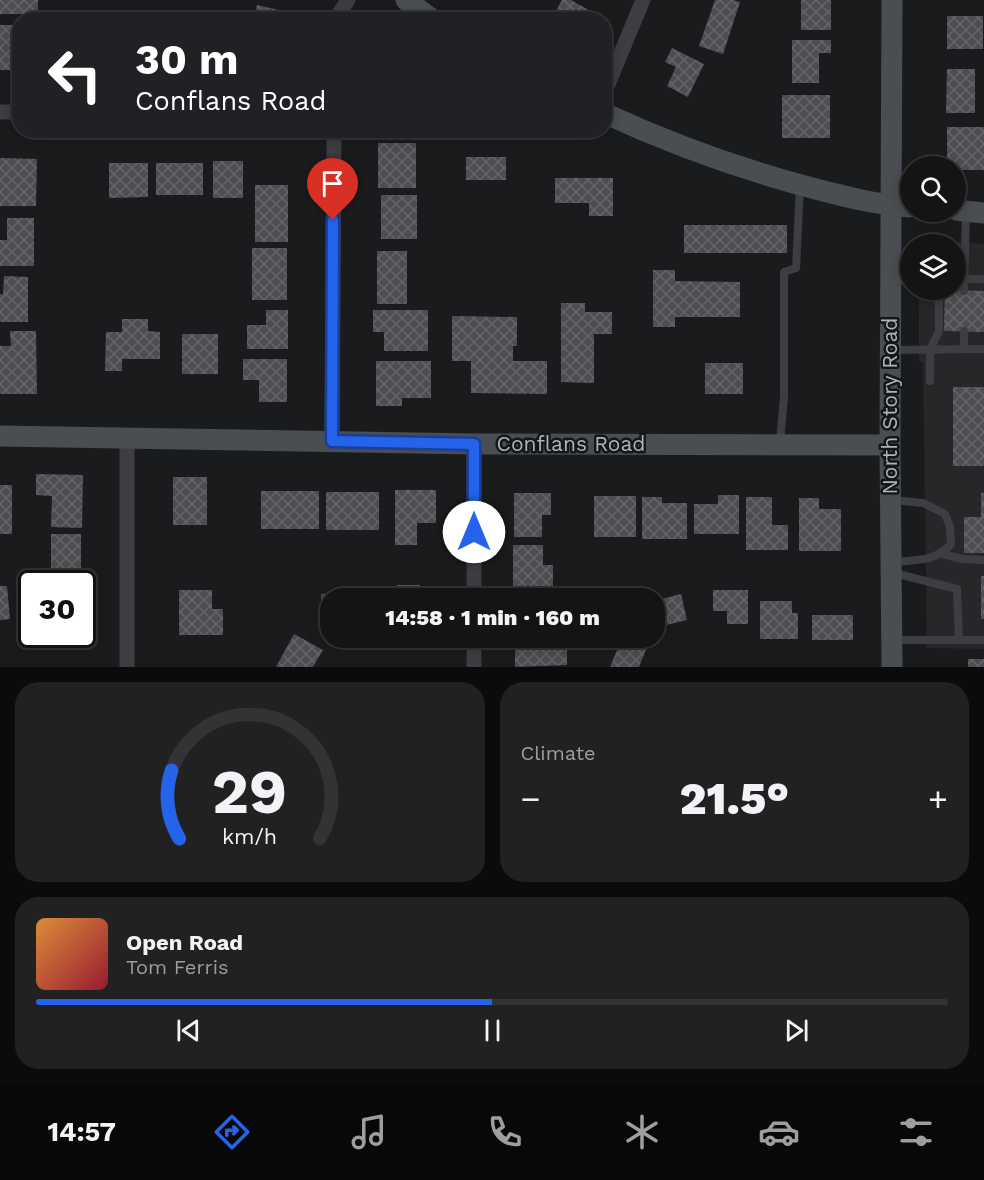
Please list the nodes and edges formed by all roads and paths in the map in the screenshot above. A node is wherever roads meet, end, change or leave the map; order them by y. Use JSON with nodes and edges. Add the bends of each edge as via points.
{"nodes":[{"id":1,"x":406,"y":0,"type":"edge"},
{"id":2,"x":643,"y":0,"type":"edge"},
{"id":3,"x":892,"y":0,"type":"edge"},
{"id":4,"x":422,"y":12,"type":"edge"},
{"id":5,"x":612,"y":75,"type":"edge"},
{"id":6,"x":612,"y":117,"type":"edge"},
{"id":7,"x":334,"y":138,"type":"edge"},
{"id":8,"x":900,"y":183,"type":"edge"},
{"id":9,"x":800,"y":185,"type":"junction"},
{"id":10,"x":900,"y":206,"type":"edge"},
{"id":11,"x":968,"y":211,"type":"edge"},
{"id":12,"x":965,"y":234,"type":"edge"},
{"id":13,"x":966,"y":279,"type":"edge"},
{"id":14,"x":984,"y":279,"type":"edge"},
{"id":15,"x":900,"y":286,"type":"edge"},
{"id":16,"x":939,"y":300,"type":"edge"},
{"id":17,"x":964,"y":331,"type":"dead end"},
{"id":18,"x":964,"y":349,"type":"junction"},
{"id":19,"x":984,"y":349,"type":"edge"},
{"id":20,"x":890,"y":350,"type":"junction"},
{"id":21,"x":930,"y":350,"type":"junction"},
{"id":22,"x":930,"y":381,"type":"dead end"},
{"id":23,"x":0,"y":436,"type":"edge"},
{"id":24,"x":127,"y":438,"type":"junction"},
{"id":25,"x":332,"y":441,"type":"junction"},
{"id":26,"x":474,"y":444,"type":"junction"},
{"id":27,"x":780,"y":444,"type":"junction"},
{"id":28,"x":890,"y":445,"type":"junction"},
{"id":29,"x":890,"y":500,"type":"junction"},
{"id":30,"x":942,"y":554,"type":"junction"},
{"id":31,"x":984,"y":560,"type":"edge"},
{"id":32,"x":891,"y":567,"type":"junction"},
{"id":33,"x":474,"y":588,"type":"edge"},
{"id":34,"x":892,"y":640,"type":"junction"},
{"id":35,"x":959,"y":640,"type":"junction"},
{"id":36,"x":984,"y":640,"type":"edge"},
{"id":37,"x":474,"y":648,"type":"edge"},
{"id":38,"x":127,"y":667,"type":"edge"},
{"id":39,"x":474,"y":667,"type":"edge"},
{"id":40,"x":892,"y":667,"type":"edge"}],
"edges":[{"from":1,"to":4,"type":"main road"},
{"from":2,"to":5,"type":"street"},
{"from":3,"to":8,"type":"main road","name":"North Story Road"},
{"from":6,"to":9,"type":"main road","via":[[716,159]]},
{"from":7,"to":25,"type":"street"},
{"from":9,"to":10,"type":"main road"},
{"from":9,"to":27,"type":"lane","via":[[796,268],[784,272]]},
{"from":11,"to":12,"type":"lane"},
{"from":13,"to":14,"type":"lane"},
{"from":15,"to":20,"type":"main road","name":"North Story Road"},
{"from":16,"to":21,"type":"lane","via":[[939,331]]},
{"from":17,"to":18,"type":"lane"},
{"from":18,"to":19,"type":"lane"},
{"from":18,"to":21,"type":"lane"},
{"from":20,"to":21,"type":"lane"},
{"from":20,"to":28,"type":"main road","name":"North Story Road"},
{"from":21,"to":22,"type":"lane"},
{"from":23,"to":24,"type":"main road","name":"Conflans Road"},
{"from":24,"to":25,"type":"main road","name":"Conflans Road"},
{"from":24,"to":38,"type":"street"},
{"from":25,"to":26,"type":"main road","name":"Conflans Road"},
{"from":26,"to":27,"type":"main road","name":"Conflans Road"},
{"from":26,"to":33,"type":"street"},
{"from":27,"to":28,"type":"main road","name":"Conflans Road"},
{"from":28,"to":29,"type":"main road","name":"North Story Road"},
{"from":29,"to":30,"type":"lane","via":[[922,503],[945,514],[951,544]]},
{"from":29,"to":32,"type":"main road","name":"North Story Road"},
{"from":30,"to":31,"type":"lane"},
{"from":30,"to":32,"type":"lane"},
{"from":32,"to":34,"type":"main road","name":"North Story Road"},
{"from":32,"to":35,"type":"lane","via":[[957,589]]},
{"from":34,"to":35,"type":"lane"},
{"from":34,"to":40,"type":"main road","name":"North Story Road"},
{"from":35,"to":36,"type":"lane"},
{"from":37,"to":39,"type":"street"}]}
